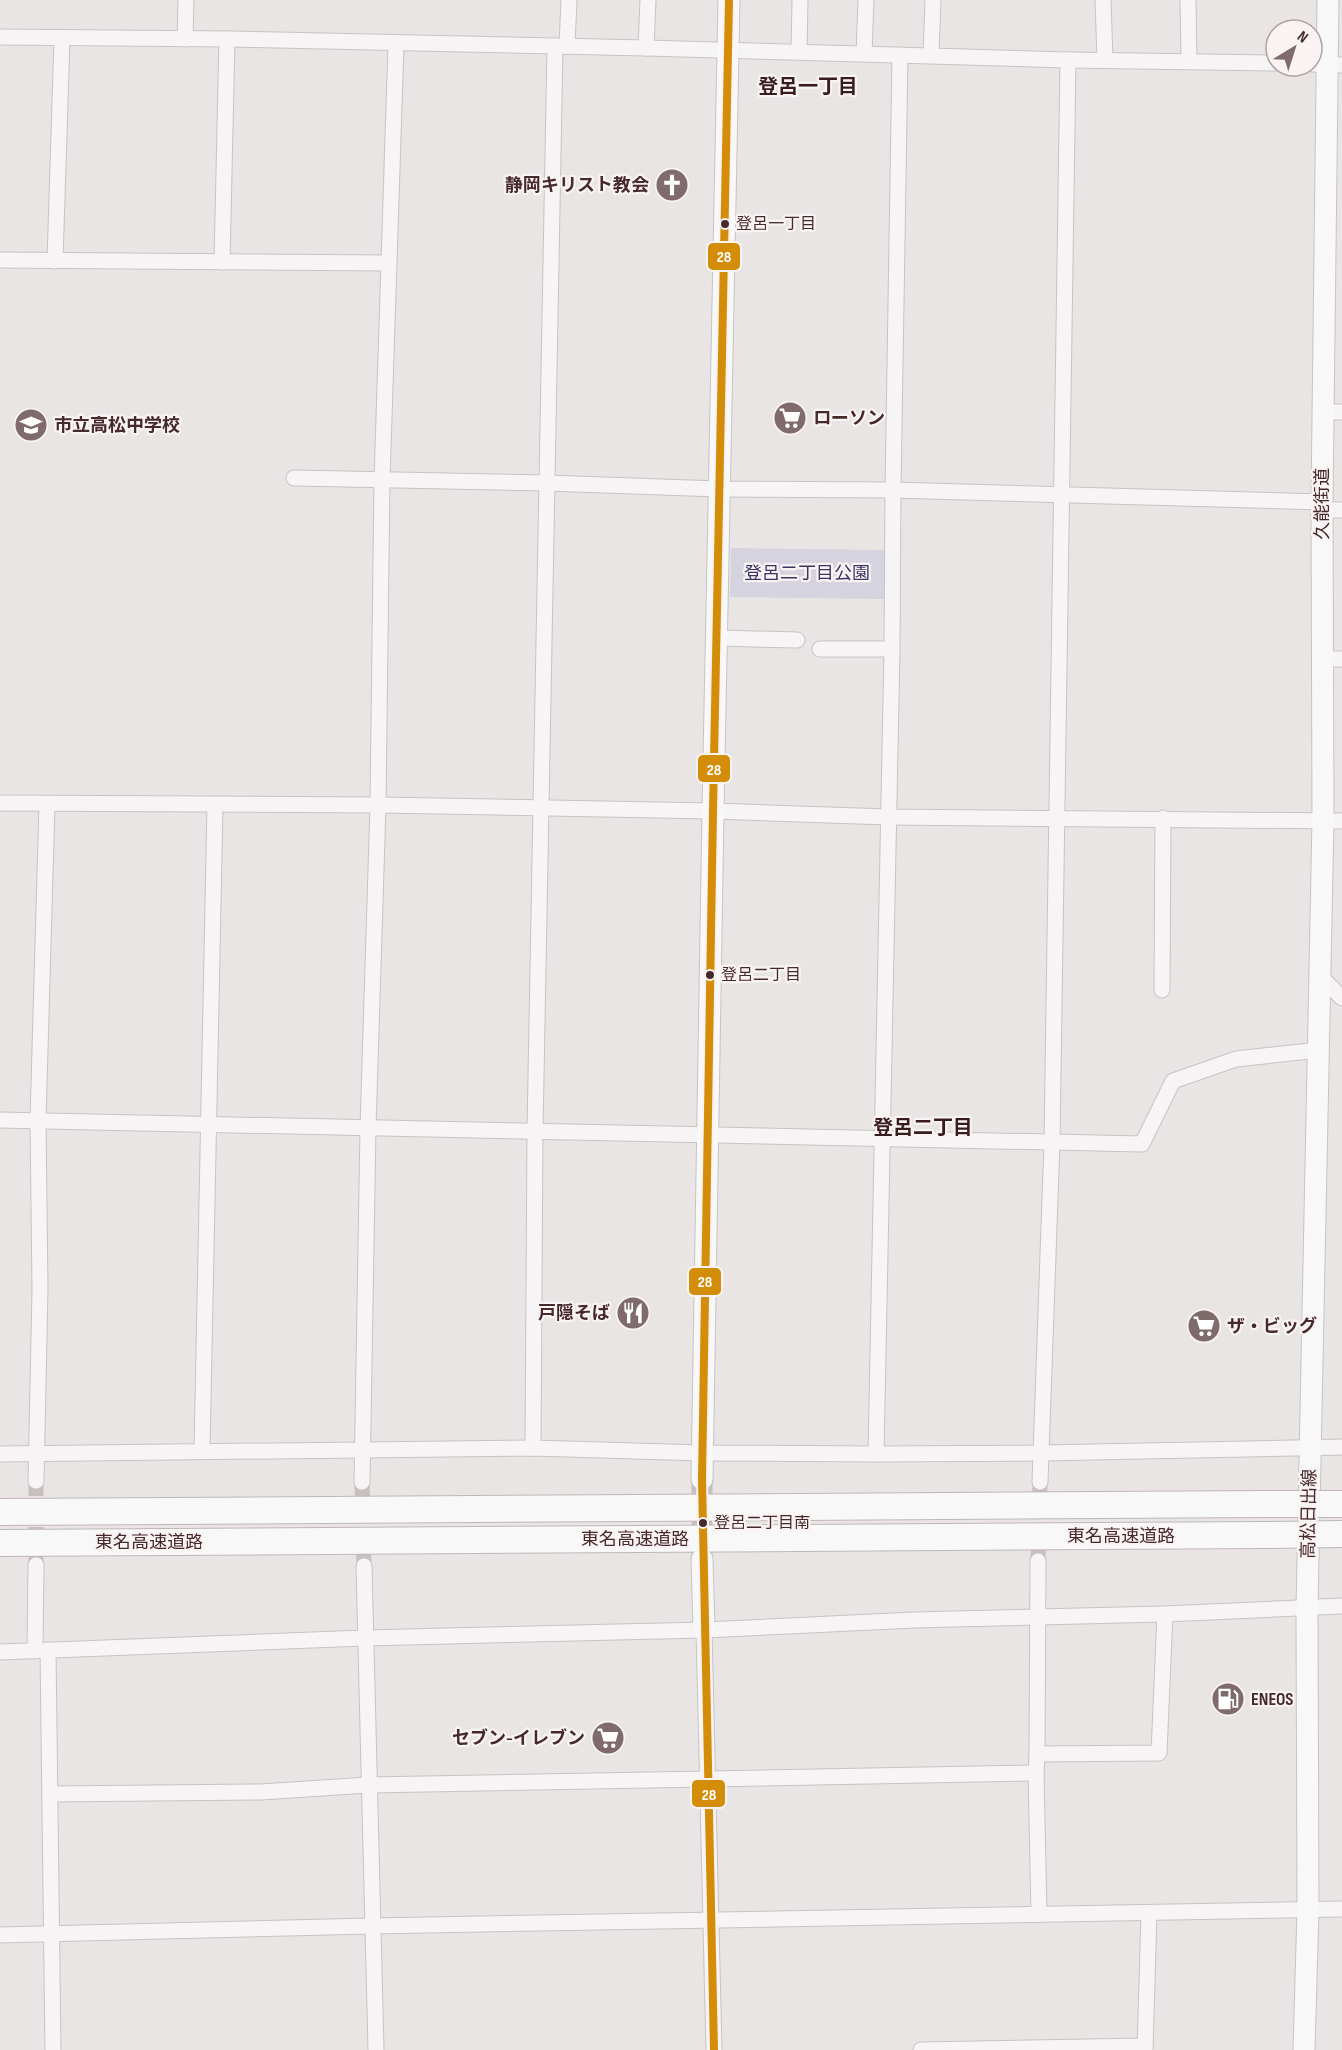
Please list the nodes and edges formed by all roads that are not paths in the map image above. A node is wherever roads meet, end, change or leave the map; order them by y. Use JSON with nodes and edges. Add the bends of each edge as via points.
{"nodes":[{"id":1,"x":186,"y":0,"type":"edge"},
{"id":2,"x":569,"y":0,"type":"edge"},
{"id":3,"x":648,"y":0,"type":"edge"},
{"id":4,"x":729,"y":0,"type":"edge"},
{"id":5,"x":800,"y":0,"type":"edge"},
{"id":6,"x":866,"y":0,"type":"edge"},
{"id":7,"x":933,"y":0,"type":"edge"},
{"id":8,"x":1103,"y":0,"type":"edge"},
{"id":9,"x":1188,"y":0,"type":"edge"},
{"id":10,"x":1328,"y":0,"type":"edge"},
{"id":11,"x":0,"y":37,"type":"edge"},
{"id":12,"x":62,"y":38,"type":"junction"},
{"id":13,"x":185,"y":39,"type":"junction"},
{"id":14,"x":227,"y":39,"type":"junction"},
{"id":15,"x":396,"y":44,"type":"junction"},
{"id":16,"x":561,"y":46,"type":"junction"},
{"id":17,"x":646,"y":48,"type":"junction"},
{"id":18,"x":728,"y":50,"type":"junction"},
{"id":19,"x":799,"y":52,"type":"junction"},
{"id":20,"x":864,"y":54,"type":"junction"},
{"id":21,"x":900,"y":55,"type":"junction"},
{"id":22,"x":932,"y":55,"type":"junction"},
{"id":23,"x":1068,"y":60,"type":"junction"},
{"id":24,"x":1105,"y":60,"type":"junction"},
{"id":25,"x":1189,"y":61,"type":"junction"},
{"id":26,"x":1264,"y":63,"type":"edge"},
{"id":27,"x":1327,"y":65,"type":"edge"},
{"id":28,"x":0,"y":260,"type":"edge"},
{"id":29,"x":54,"y":261,"type":"junction"},
{"id":30,"x":222,"y":262,"type":"junction"},
{"id":31,"x":388,"y":263,"type":"junction"},
{"id":32,"x":1333,"y":412,"type":"edge"},
{"id":33,"x":294,"y":478,"type":"dead end"},
{"id":34,"x":382,"y":480,"type":"junction"},
{"id":35,"x":546,"y":483,"type":"junction"},
{"id":36,"x":719,"y":489,"type":"junction"},
{"id":37,"x":893,"y":490,"type":"junction"},
{"id":38,"x":1062,"y":495,"type":"junction"},
{"id":39,"x":1329,"y":507,"type":"edge"},
{"id":40,"x":717,"y":638,"type":"junction"},
{"id":41,"x":797,"y":640,"type":"dead end"},
{"id":42,"x":820,"y":649,"type":"dead end"},
{"id":43,"x":892,"y":650,"type":"junction"},
{"id":44,"x":1332,"y":659,"type":"edge"},
{"id":45,"x":0,"y":803,"type":"edge"},
{"id":46,"x":47,"y":804,"type":"junction"},
{"id":47,"x":214,"y":805,"type":"junction"},
{"id":48,"x":378,"y":806,"type":"junction"},
{"id":49,"x":542,"y":808,"type":"junction"},
{"id":50,"x":713,"y":811,"type":"junction"},
{"id":51,"x":888,"y":817,"type":"junction"},
{"id":52,"x":1057,"y":817,"type":"junction"},
{"id":53,"x":1162,"y":818,"type":"junction"},
{"id":54,"x":1332,"y":821,"type":"edge"},
{"id":55,"x":1320,"y":977,"type":"junction"},
{"id":56,"x":1162,"y":990,"type":"dead end"},
{"id":57,"x":1342,"y":998,"type":"edge"},
{"id":58,"x":1319,"y":1050,"type":"junction"},
{"id":59,"x":0,"y":1120,"type":"edge"},
{"id":60,"x":38,"y":1120,"type":"junction"},
{"id":61,"x":209,"y":1124,"type":"junction"},
{"id":62,"x":368,"y":1128,"type":"junction"},
{"id":63,"x":535,"y":1131,"type":"junction"},
{"id":64,"x":708,"y":1135,"type":"junction"},
{"id":65,"x":881,"y":1138,"type":"junction"},
{"id":66,"x":1052,"y":1142,"type":"junction"},
{"id":67,"x":1311,"y":1447,"type":"junction"},
{"id":68,"x":1342,"y":1447,"type":"edge"},
{"id":69,"x":533,"y":1448,"type":"junction"},
{"id":70,"x":202,"y":1450,"type":"junction"},
{"id":71,"x":362,"y":1451,"type":"junction"},
{"id":72,"x":37,"y":1453,"type":"junction"},
{"id":73,"x":703,"y":1453,"type":"junction"},
{"id":74,"x":0,"y":1454,"type":"edge"},
{"id":75,"x":876,"y":1454,"type":"junction"},
{"id":76,"x":1041,"y":1454,"type":"junction"},
{"id":77,"x":702,"y":1479,"type":"tunnel mouth"},
{"id":78,"x":36,"y":1481,"type":"tunnel mouth"},
{"id":79,"x":362,"y":1482,"type":"tunnel mouth"},
{"id":80,"x":1040,"y":1482,"type":"tunnel mouth"},
{"id":81,"x":1342,"y":1504,"type":"edge"},
{"id":82,"x":0,"y":1512,"type":"edge"},
{"id":83,"x":1342,"y":1534,"type":"edge"},
{"id":84,"x":0,"y":1544,"type":"edge"},
{"id":85,"x":702,"y":1559,"type":"tunnel mouth"},
{"id":86,"x":1038,"y":1561,"type":"tunnel mouth"},
{"id":87,"x":36,"y":1566,"type":"tunnel mouth"},
{"id":88,"x":364,"y":1566,"type":"tunnel mouth"},
{"id":89,"x":1342,"y":1606,"type":"edge"},
{"id":90,"x":1307,"y":1608,"type":"junction"},
{"id":91,"x":1165,"y":1614,"type":"junction"},
{"id":92,"x":1039,"y":1616,"type":"junction"},
{"id":93,"x":705,"y":1630,"type":"junction"},
{"id":94,"x":364,"y":1638,"type":"junction"},
{"id":95,"x":42,"y":1650,"type":"junction"},
{"id":96,"x":0,"y":1652,"type":"edge"},
{"id":97,"x":1037,"y":1754,"type":"junction"},
{"id":98,"x":1036,"y":1773,"type":"junction"},
{"id":99,"x":708,"y":1779,"type":"junction"},
{"id":100,"x":368,"y":1785,"type":"junction"},
{"id":101,"x":50,"y":1794,"type":"junction"},
{"id":102,"x":1342,"y":1909,"type":"edge"},
{"id":103,"x":1308,"y":1910,"type":"junction"},
{"id":104,"x":1149,"y":1913,"type":"junction"},
{"id":105,"x":1039,"y":1914,"type":"junction"},
{"id":106,"x":711,"y":1920,"type":"junction"},
{"id":107,"x":372,"y":1926,"type":"junction"},
{"id":108,"x":51,"y":1934,"type":"junction"},
{"id":109,"x":0,"y":1935,"type":"edge"},
{"id":110,"x":1145,"y":2048,"type":"edge"},
{"id":111,"x":53,"y":2050,"type":"edge"},
{"id":112,"x":376,"y":2050,"type":"edge"},
{"id":113,"x":714,"y":2050,"type":"edge"},
{"id":114,"x":921,"y":2050,"type":"edge"},
{"id":115,"x":1304,"y":2050,"type":"edge"}],
"edges":[{"from":1,"to":13,"type":"street"},
{"from":2,"to":16,"type":"street"},
{"from":3,"to":17,"type":"street"},
{"from":4,"to":18,"type":"main road"},
{"from":5,"to":19,"type":"street"},
{"from":6,"to":20,"type":"street"},
{"from":7,"to":22,"type":"street"},
{"from":8,"to":24,"type":"street"},
{"from":9,"to":25,"type":"street"},
{"from":10,"to":27,"type":"main road","name":"久能街道"},
{"from":11,"to":12,"type":"street"},
{"from":12,"to":13,"type":"street"},
{"from":12,"to":29,"type":"street"},
{"from":13,"to":14,"type":"street"},
{"from":14,"to":15,"type":"street"},
{"from":14,"to":30,"type":"street"},
{"from":15,"to":16,"type":"street"},
{"from":15,"to":31,"type":"street"},
{"from":16,"to":17,"type":"street"},
{"from":16,"to":35,"type":"street"},
{"from":17,"to":18,"type":"street"},
{"from":18,"to":19,"type":"street"},
{"from":18,"to":36,"type":"main road"},
{"from":19,"to":20,"type":"street"},
{"from":20,"to":21,"type":"street"},
{"from":21,"to":22,"type":"street"},
{"from":21,"to":37,"type":"street"},
{"from":22,"to":23,"type":"street"},
{"from":23,"to":24,"type":"street"},
{"from":23,"to":38,"type":"street"},
{"from":24,"to":25,"type":"street"},
{"from":25,"to":26,"type":"street"},
{"from":27,"to":32,"type":"main road","name":"久能街道"},
{"from":28,"to":29,"type":"street"},
{"from":29,"to":30,"type":"street"},
{"from":30,"to":31,"type":"street"},
{"from":31,"to":34,"type":"street"},
{"from":32,"to":39,"type":"main road","name":"久能街道"},
{"from":33,"to":34,"type":"street"},
{"from":34,"to":35,"type":"street"},
{"from":34,"to":48,"type":"street"},
{"from":35,"to":36,"type":"street"},
{"from":35,"to":49,"type":"street"},
{"from":36,"to":37,"type":"street"},
{"from":36,"to":40,"type":"main road"},
{"from":37,"to":38,"type":"street"},
{"from":37,"to":43,"type":"street"},
{"from":38,"to":39,"type":"street"},
{"from":38,"to":52,"type":"street"},
{"from":39,"to":44,"type":"main road","name":"久能街道"},
{"from":40,"to":41,"type":"street"},
{"from":40,"to":50,"type":"main road"},
{"from":42,"to":43,"type":"street"},
{"from":43,"to":51,"type":"street"},
{"from":44,"to":54,"type":"main road","name":"久能街道"},
{"from":45,"to":46,"type":"street"},
{"from":46,"to":47,"type":"street"},
{"from":46,"to":60,"type":"street"},
{"from":47,"to":48,"type":"street"},
{"from":47,"to":61,"type":"street"},
{"from":48,"to":49,"type":"street"},
{"from":48,"to":62,"type":"street"},
{"from":49,"to":50,"type":"street"},
{"from":49,"to":63,"type":"street"},
{"from":50,"to":51,"type":"street"},
{"from":50,"to":64,"type":"main road"},
{"from":51,"to":52,"type":"street"},
{"from":51,"to":65,"type":"street"},
{"from":52,"to":53,"type":"street"},
{"from":52,"to":66,"type":"street"},
{"from":53,"to":54,"type":"street"},
{"from":53,"to":56,"type":"street"},
{"from":54,"to":55,"type":"main road","name":"久能街道"},
{"from":55,"to":57,"type":"street"},
{"from":55,"to":58,"type":"main road","name":"高松日出線"},
{"from":58,"to":66,"type":"street","via":[[1236,1059],[1173,1081],[1143,1144]]},
{"from":58,"to":67,"type":"main road","name":"高松日出線"},
{"from":59,"to":60,"type":"street"},
{"from":60,"to":61,"type":"street"},
{"from":60,"to":72,"type":"street"},
{"from":61,"to":62,"type":"street"},
{"from":61,"to":70,"type":"street"},
{"from":62,"to":63,"type":"street"},
{"from":62,"to":71,"type":"street"},
{"from":63,"to":64,"type":"street"},
{"from":63,"to":69,"type":"street"},
{"from":64,"to":65,"type":"street"},
{"from":64,"to":73,"type":"main road"},
{"from":65,"to":66,"type":"street"},
{"from":65,"to":75,"type":"street"},
{"from":66,"to":76,"type":"street"},
{"from":67,"to":68,"type":"street"},
{"from":67,"to":76,"type":"street"},
{"from":67,"to":90,"type":"main road","name":"高松日出線"},
{"from":69,"to":71,"type":"street"},
{"from":69,"to":73,"type":"street"},
{"from":70,"to":71,"type":"street"},
{"from":70,"to":72,"type":"street"},
{"from":71,"to":79,"type":"street"},
{"from":72,"to":74,"type":"street"},
{"from":72,"to":78,"type":"street"},
{"from":73,"to":75,"type":"street"},
{"from":73,"to":77,"type":"main road"},
{"from":75,"to":76,"type":"street"},
{"from":76,"to":80,"type":"street"},
{"from":81,"to":82,"type":"highway","name":"東名高速道路","bridge":true},
{"from":83,"to":84,"type":"highway","name":"東名高速道路","bridge":true},
{"from":85,"to":93,"type":"main road"},
{"from":86,"to":92,"type":"street"},
{"from":87,"to":95,"type":"street"},
{"from":88,"to":94,"type":"street"},
{"from":89,"to":90,"type":"street"},
{"from":90,"to":91,"type":"street"},
{"from":90,"to":103,"type":"main road","name":"高松日出線"},
{"from":91,"to":92,"type":"street"},
{"from":91,"to":97,"type":"street","via":[[1159,1754]]},
{"from":92,"to":93,"type":"street"},
{"from":92,"to":97,"type":"street"},
{"from":93,"to":94,"type":"street"},
{"from":93,"to":99,"type":"street"},
{"from":94,"to":95,"type":"street"},
{"from":94,"to":100,"type":"street"},
{"from":95,"to":96,"type":"street"},
{"from":95,"to":101,"type":"street"},
{"from":97,"to":98,"type":"street"},
{"from":98,"to":99,"type":"street"},
{"from":98,"to":105,"type":"street"},
{"from":99,"to":100,"type":"street"},
{"from":99,"to":106,"type":"street"},
{"from":100,"to":101,"type":"street","via":[[261,1792]]},
{"from":100,"to":107,"type":"street"},
{"from":101,"to":108,"type":"street"},
{"from":102,"to":103,"type":"street"},
{"from":103,"to":104,"type":"street"},
{"from":103,"to":115,"type":"main road","name":"高松日出線"},
{"from":104,"to":105,"type":"street"},
{"from":104,"to":110,"type":"street"},
{"from":105,"to":106,"type":"street"},
{"from":106,"to":107,"type":"street"},
{"from":106,"to":113,"type":"street"},
{"from":107,"to":108,"type":"street"},
{"from":107,"to":112,"type":"street"},
{"from":108,"to":109,"type":"street"},
{"from":108,"to":111,"type":"street"},
{"from":110,"to":114,"type":"street"}]}
